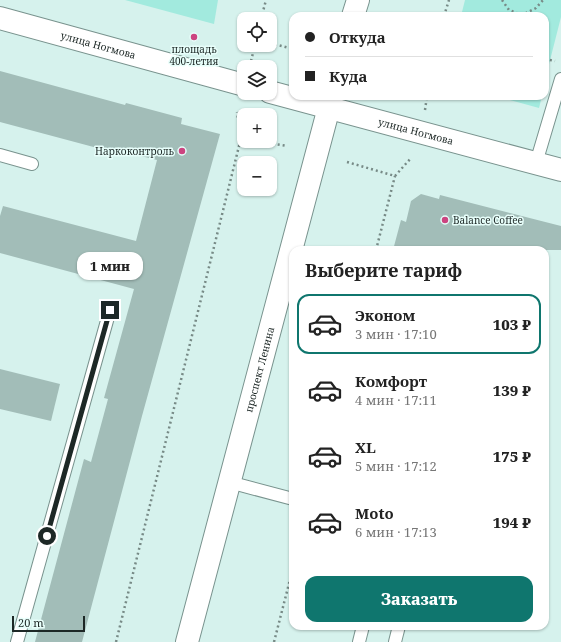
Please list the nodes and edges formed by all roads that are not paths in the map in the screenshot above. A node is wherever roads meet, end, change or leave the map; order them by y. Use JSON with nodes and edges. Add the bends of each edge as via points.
{"nodes":[{"id":1,"x":358,"y":0,"type":"edge"},
{"id":2,"x":354,"y":12,"type":"edge"},
{"id":3,"x":0,"y":18,"type":"edge"},
{"id":4,"x":561,"y":79,"type":"edge"},
{"id":5,"x":237,"y":82,"type":"edge"},
{"id":6,"x":277,"y":93,"type":"edge"},
{"id":7,"x":289,"y":95,"type":"edge"},
{"id":8,"x":318,"y":100,"type":"edge"},
{"id":9,"x":330,"y":102,"type":"edge"},
{"id":10,"x":0,"y":155,"type":"edge"},
{"id":11,"x":536,"y":163,"type":"junction"},
{"id":12,"x":32,"y":164,"type":"dead end"},
{"id":13,"x":561,"y":170,"type":"edge"},
{"id":14,"x":292,"y":246,"type":"edge"},
{"id":15,"x":289,"y":256,"type":"edge"},
{"id":16,"x":110,"y":310,"type":"dead end"},
{"id":17,"x":229,"y":482,"type":"junction"},
{"id":18,"x":289,"y":498,"type":"edge"},
{"id":19,"x":362,"y":630,"type":"edge"},
{"id":20,"x":398,"y":630,"type":"edge"},
{"id":21,"x":17,"y":642,"type":"edge"},
{"id":22,"x":187,"y":642,"type":"edge"},
{"id":23,"x":359,"y":642,"type":"edge"},
{"id":24,"x":395,"y":642,"type":"edge"}],
"edges":[{"from":1,"to":2,"type":"main road"},
{"from":3,"to":5,"type":"main road","name":"улица Ногмова"},
{"from":4,"to":11,"type":"lane"},
{"from":6,"to":7,"type":"main road","name":"улица Ногмова"},
{"from":8,"to":9,"type":"main road","name":"улица Ногмова"},
{"from":9,"to":11,"type":"main road","name":"улица Ногмова"},
{"from":9,"to":14,"type":"main road","name":"проспект Ленина"},
{"from":10,"to":12,"type":"lane"},
{"from":11,"to":13,"type":"main road","name":"улица Ногмова"},
{"from":15,"to":17,"type":"main road","name":"проспект Ленина"},
{"from":16,"to":21,"type":"lane"},
{"from":17,"to":18,"type":"lane"},
{"from":17,"to":22,"type":"main road","name":"проспект Ленина"},
{"from":19,"to":23,"type":"lane"},
{"from":20,"to":24,"type":"lane"}]}
